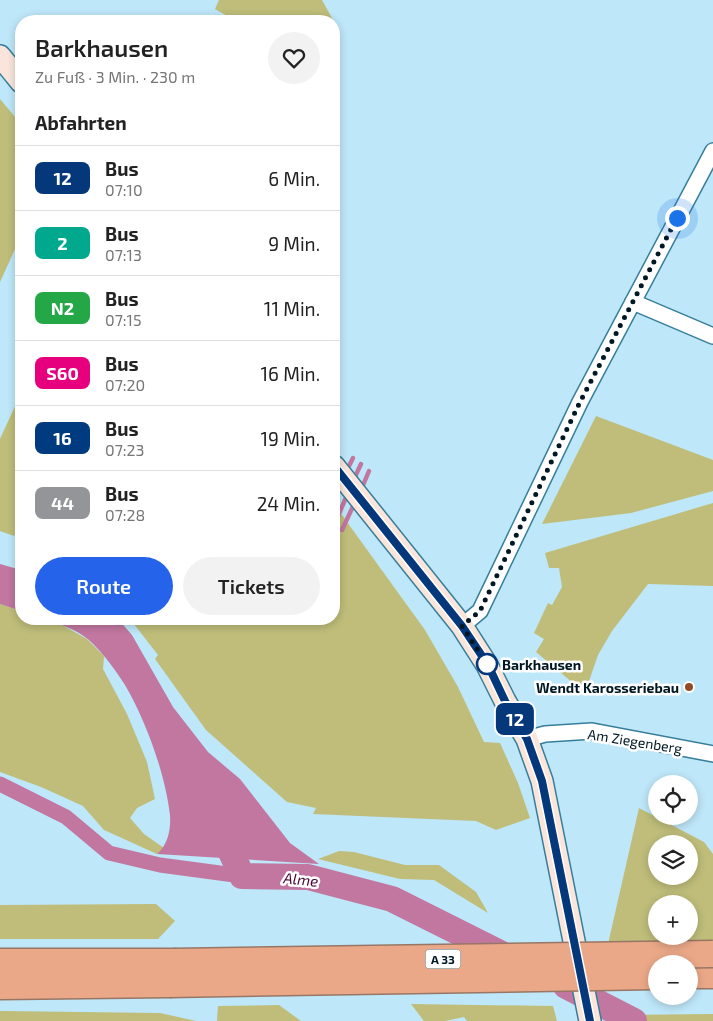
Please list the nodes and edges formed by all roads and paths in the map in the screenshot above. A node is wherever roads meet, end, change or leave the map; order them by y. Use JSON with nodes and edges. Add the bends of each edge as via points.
{"nodes":[{"id":1,"x":0,"y":56,"type":"edge"},
{"id":2,"x":15,"y":75,"type":"edge"},
{"id":3,"x":713,"y":150,"type":"edge"},
{"id":4,"x":633,"y":302,"type":"junction"},
{"id":5,"x":713,"y":336,"type":"edge"},
{"id":6,"x":340,"y":474,"type":"edge"},
{"id":7,"x":462,"y":626,"type":"junction"},
{"id":8,"x":527,"y":739,"type":"junction"},
{"id":9,"x":713,"y":754,"type":"edge"},
{"id":10,"x":713,"y":954,"type":"edge"},
{"id":11,"x":0,"y":962,"type":"edge"},
{"id":12,"x":171,"y":973,"type":"junction"},
{"id":13,"x":698,"y":975,"type":"edge"},
{"id":14,"x":713,"y":975,"type":"edge"},
{"id":15,"x":648,"y":976,"type":"edge"},
{"id":16,"x":0,"y":986,"type":"edge"},
{"id":17,"x":589,"y":1016,"type":"edge"}],
"edges":[{"from":1,"to":2,"type":"street"},
{"from":3,"to":4,"type":"street"},
{"from":4,"to":5,"type":"street"},
{"from":4,"to":7,"type":"street","via":[[580,402],[480,611]]},
{"from":6,"to":7,"type":"street"},
{"from":7,"to":8,"type":"street","via":[[488,665]]},
{"from":8,"to":9,"type":"street","name":"Am Ziegenberg","via":[[545,734],[592,732]]},
{"from":8,"to":17,"type":"street","bridge":true,"via":[[542,781]]},
{"from":10,"to":12,"type":"highway","number":"A 33","bridge":true},
{"from":11,"to":12,"type":"highway","number":"A 33"},
{"from":12,"to":15,"type":"highway","number":"A 33","bridge":true},
{"from":12,"to":16,"type":"highway","number":"A 33"},
{"from":13,"to":14,"type":"highway"}]}
